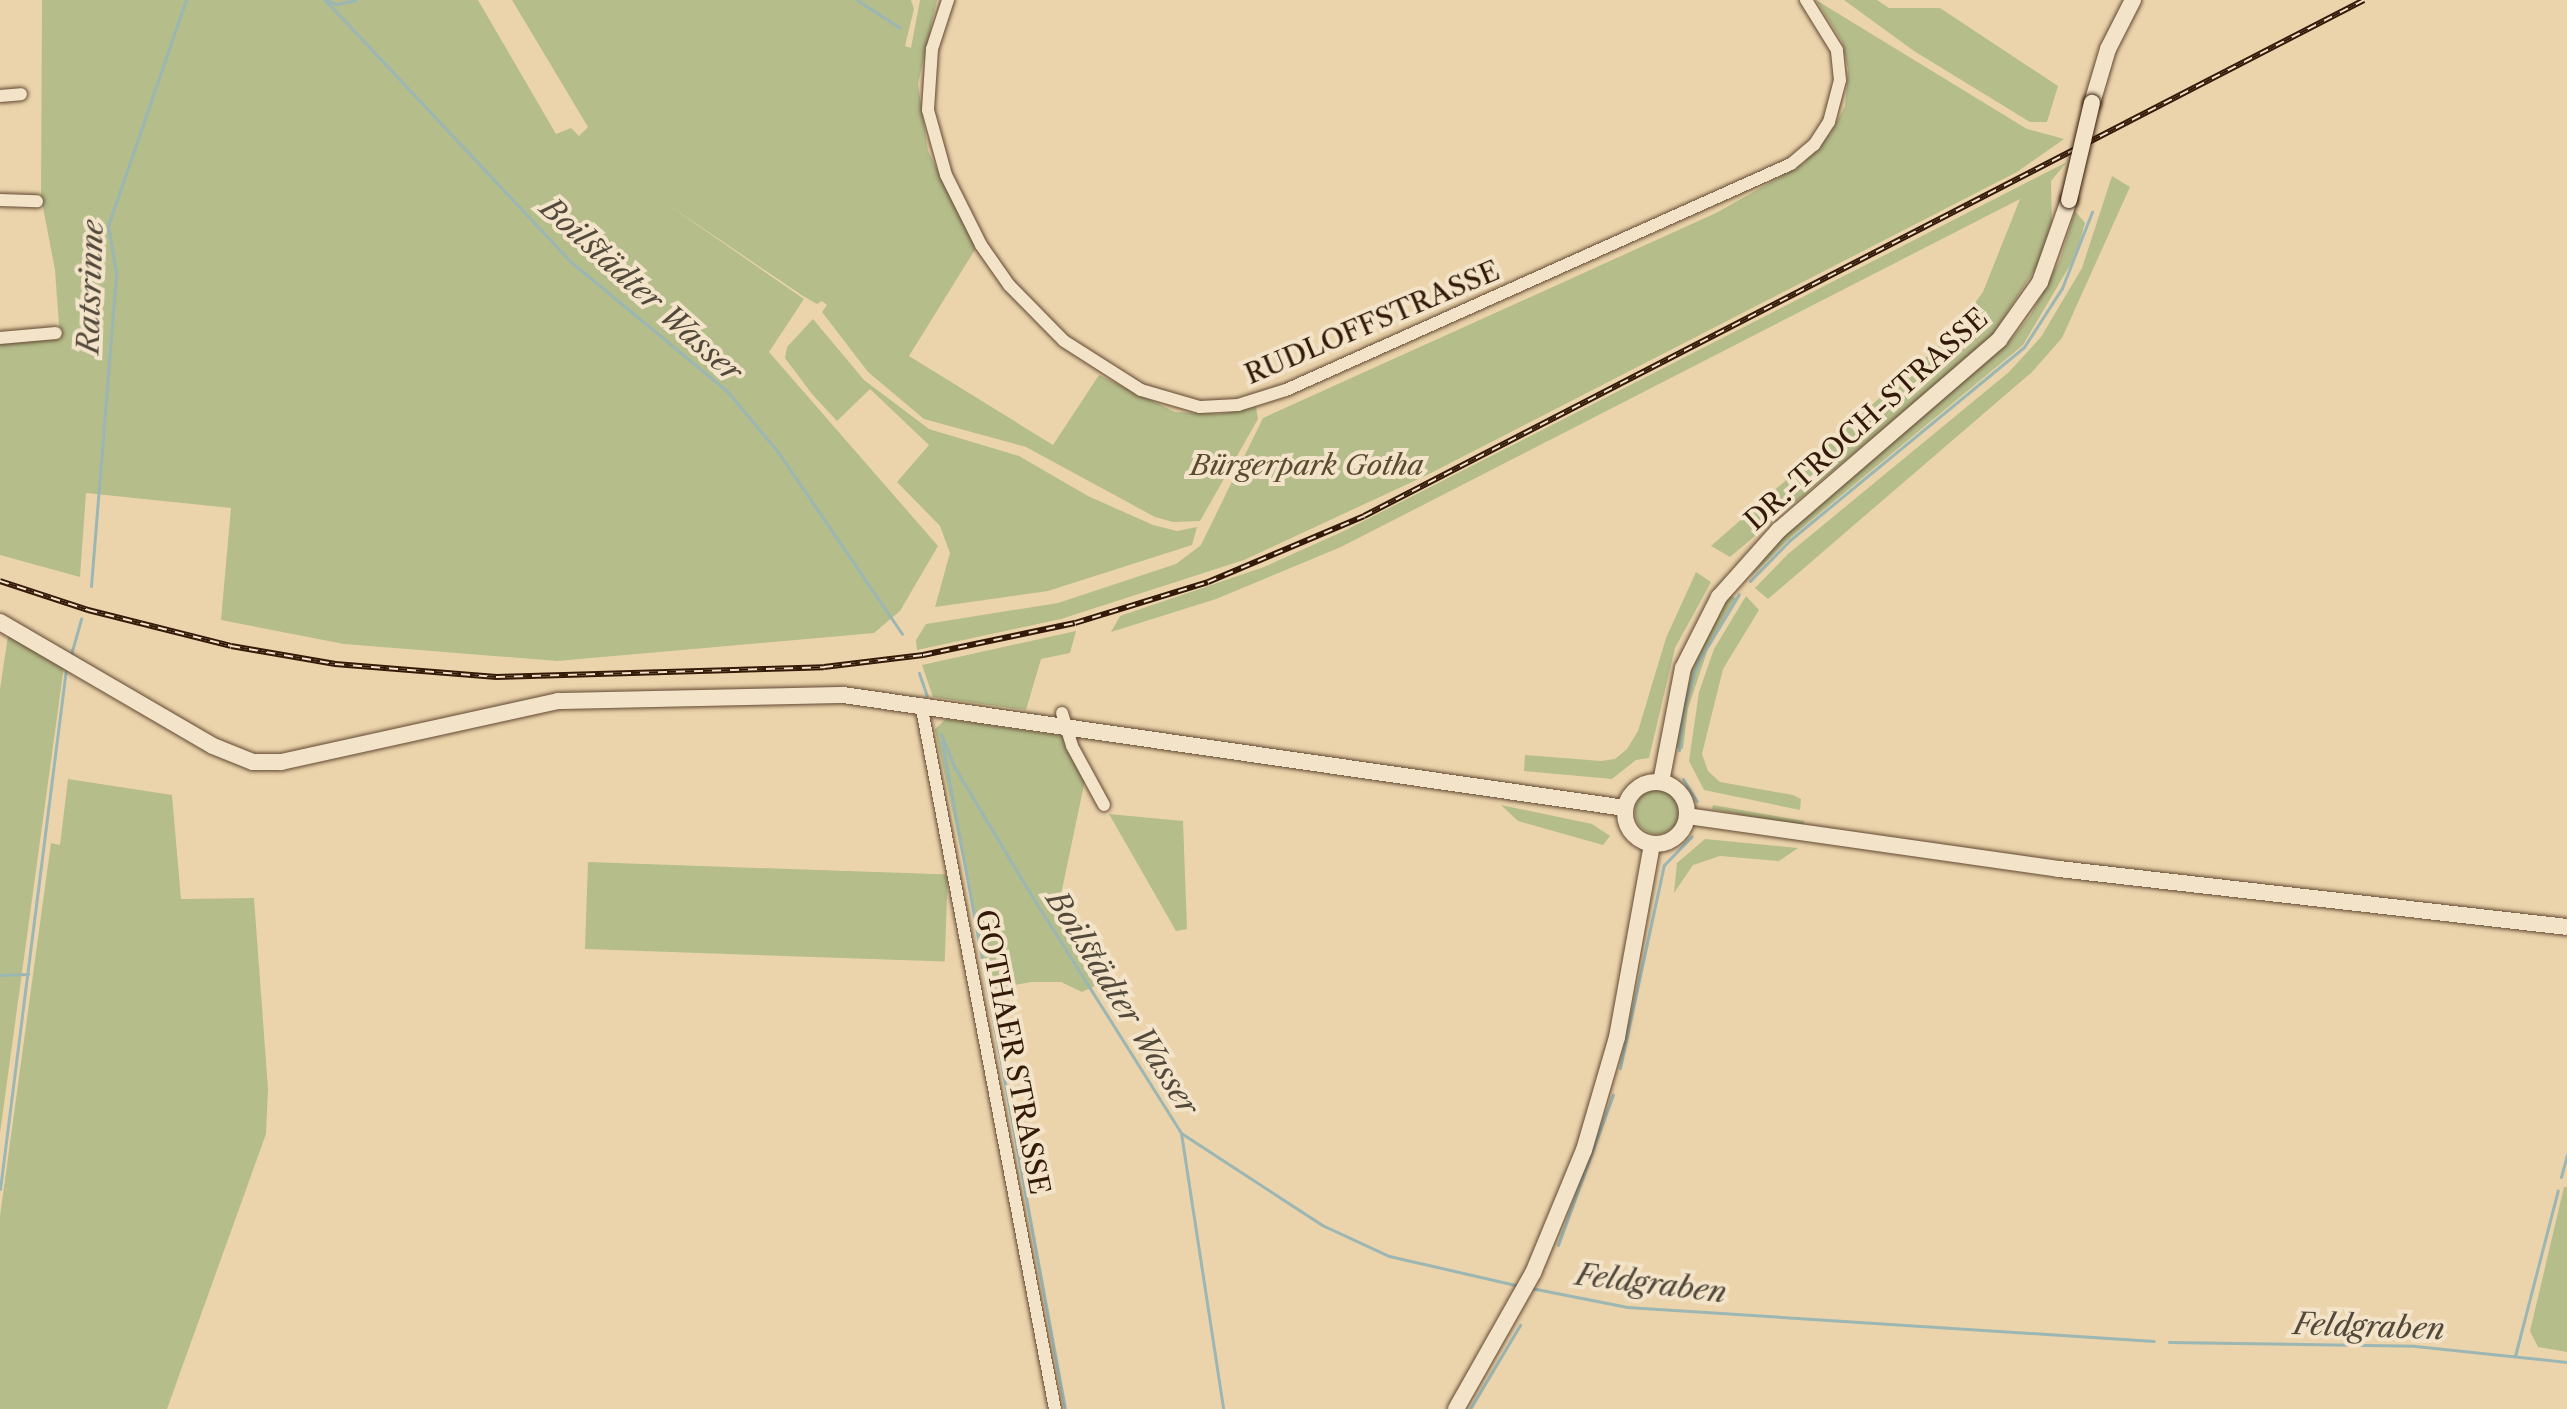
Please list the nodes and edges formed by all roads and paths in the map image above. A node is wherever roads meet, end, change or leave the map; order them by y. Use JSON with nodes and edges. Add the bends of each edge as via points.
{"nodes":[{"id":1,"x":948,"y":0,"type":"edge"},
{"id":2,"x":1806,"y":0,"type":"edge"},
{"id":3,"x":2133,"y":0,"type":"edge"},
{"id":4,"x":21,"y":94,"type":"dead end"},
{"id":5,"x":0,"y":96,"type":"edge"},
{"id":6,"x":0,"y":200,"type":"edge"},
{"id":7,"x":37,"y":201,"type":"dead end"},
{"id":8,"x":56,"y":333,"type":"dead end"},
{"id":9,"x":0,"y":338,"type":"edge"},
{"id":10,"x":0,"y":622,"type":"edge"},
{"id":11,"x":921,"y":704,"type":"junction"},
{"id":12,"x":1064,"y":720,"type":"junction"},
{"id":13,"x":1661,"y":782,"type":"junction"},
{"id":14,"x":1104,"y":805,"type":"dead end"},
{"id":15,"x":1625,"y":808,"type":"junction"},
{"id":16,"x":1687,"y":816,"type":"junction"},
{"id":17,"x":1652,"y":844,"type":"junction"},
{"id":18,"x":2567,"y":927,"type":"edge"},
{"id":19,"x":1055,"y":1409,"type":"edge"},
{"id":20,"x":1456,"y":1409,"type":"edge"}],
"edges":[{"from":1,"to":2,"type":"street","name":"RUDLOFFSTRASSE","via":[[932,49],[928,110],[946,175],[981,245],[1026,305],[1075,349],[1141,390],[1200,407],[1238,405],[1286,390],[1791,164],[1814,145],[1829,122],[1840,80],[1837,50]]},
{"from":3,"to":13,"type":"street","name":"DR.-TROCH-STRASSE","bridge":true,"via":[[2108,49],[2069,200],[2040,282],[1999,340],[1779,530],[1719,597],[1683,668]]},
{"from":4,"to":5,"type":"street"},
{"from":6,"to":7,"type":"street"},
{"from":8,"to":9,"type":"street"},
{"from":10,"to":11,"type":"street","via":[[213,746],[253,762],[281,762],[558,701],[843,695]]},
{"from":11,"to":12,"type":"street"},
{"from":11,"to":19,"type":"street","name":"GOTHAER STRASSE"},
{"from":12,"to":14,"type":"street"},
{"from":12,"to":15,"type":"street"},
{"from":13,"to":15,"type":"street","via":[[1638,787]]},
{"from":13,"to":16,"type":"street","via":[[1681,794]]},
{"from":15,"to":17,"type":"street","via":[[1631,832]]},
{"from":16,"to":17,"type":"street","via":[[1675,837]]},
{"from":16,"to":18,"type":"street","via":[[2059,869]]},
{"from":17,"to":20,"type":"street","via":[[1637,946],[1606,1079],[1569,1192],[1518,1303]]}]}
